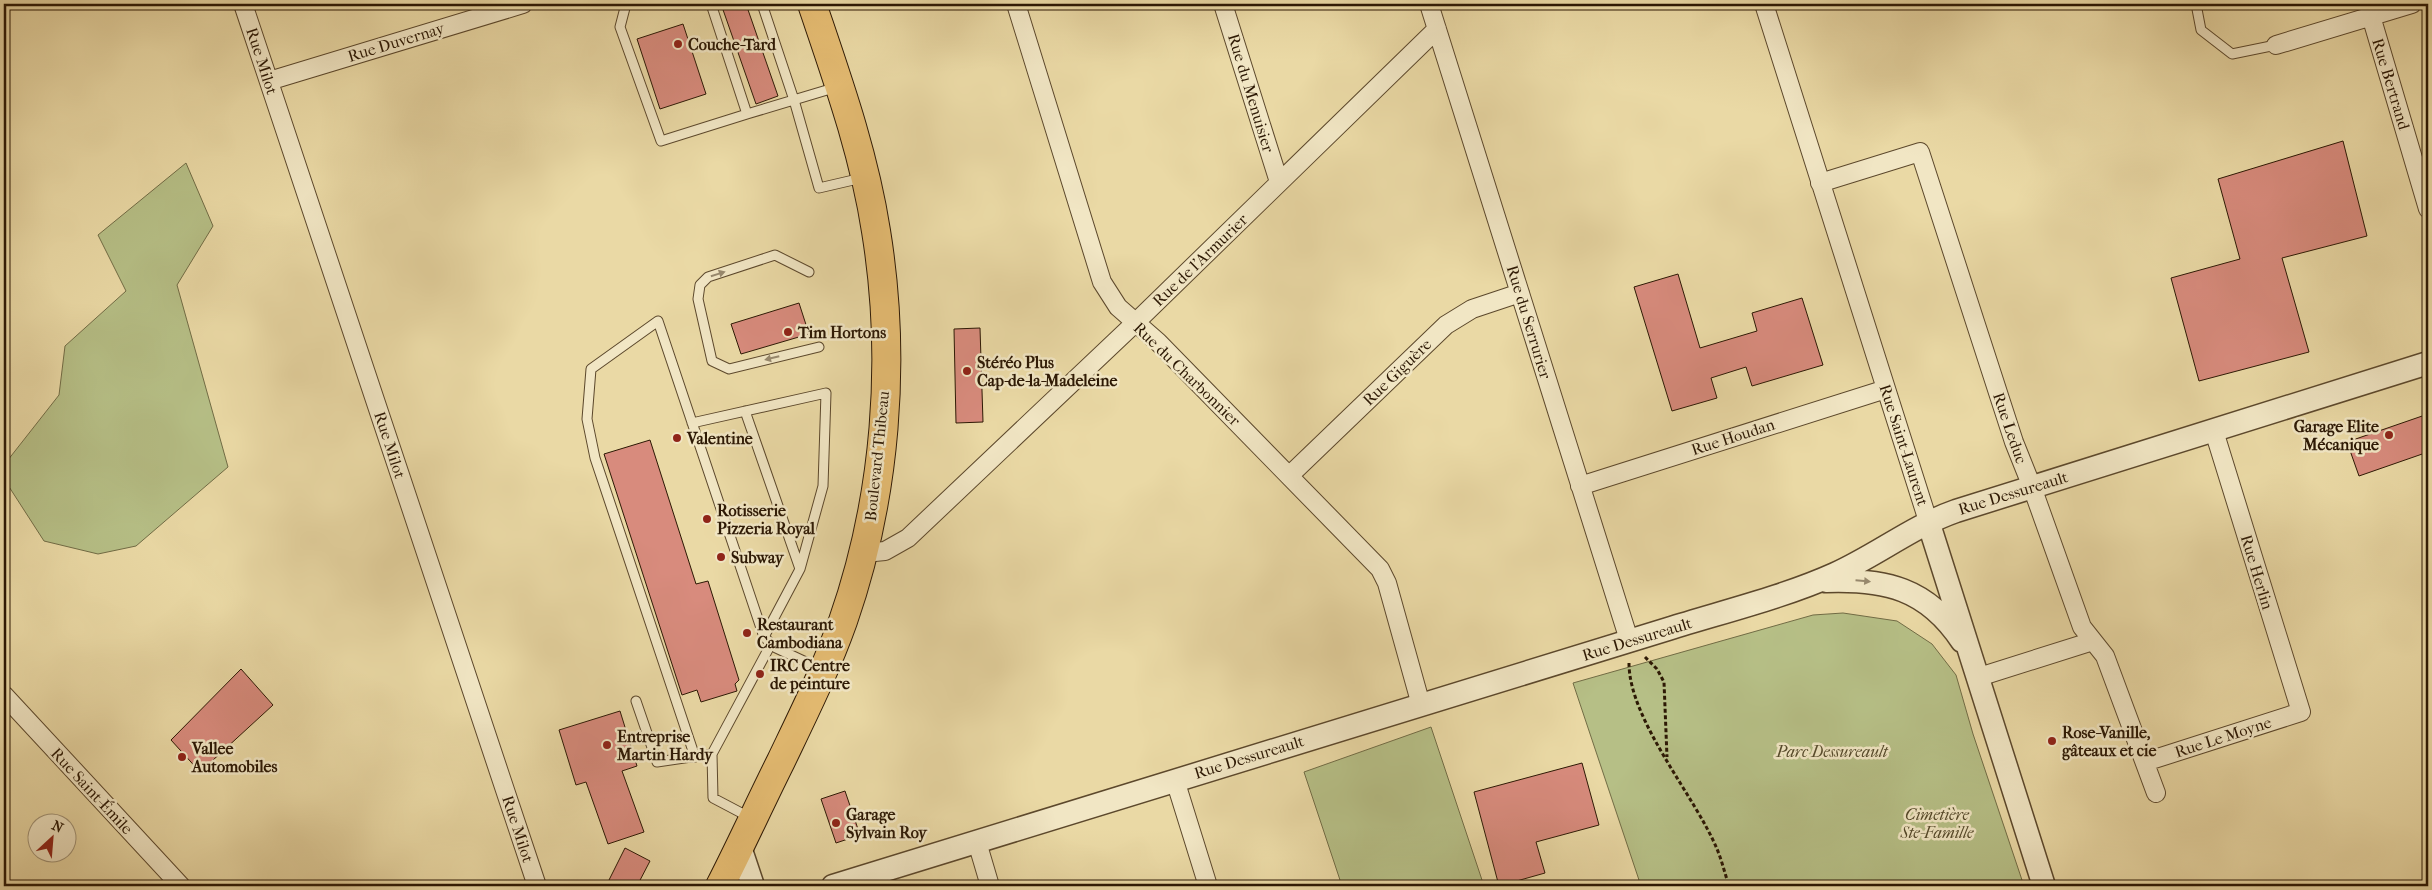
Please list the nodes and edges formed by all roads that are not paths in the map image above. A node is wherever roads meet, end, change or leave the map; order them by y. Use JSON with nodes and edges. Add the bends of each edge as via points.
{"nodes":[{"id":1,"x":243,"y":4,"type":"edge"},
{"id":2,"x":523,"y":4,"type":"edge"},
{"id":3,"x":626,"y":4,"type":"edge"},
{"id":4,"x":711,"y":4,"type":"edge"},
{"id":5,"x":762,"y":4,"type":"edge"},
{"id":6,"x":812,"y":4,"type":"edge"},
{"id":7,"x":1016,"y":4,"type":"edge"},
{"id":8,"x":1223,"y":4,"type":"edge"},
{"id":9,"x":1430,"y":4,"type":"edge"},
{"id":10,"x":1764,"y":4,"type":"edge"},
{"id":11,"x":2196,"y":4,"type":"edge"},
{"id":12,"x":2412,"y":4,"type":"edge"},
{"id":13,"x":2371,"y":16,"type":"junction"},
{"id":14,"x":1437,"y":29,"type":"junction"},
{"id":15,"x":2276,"y":45,"type":"joint"},
{"id":16,"x":269,"y":81,"type":"junction"},
{"id":17,"x":840,"y":86,"type":"junction"},
{"id":18,"x":794,"y":100,"type":"junction"},
{"id":19,"x":747,"y":114,"type":"junction"},
{"id":20,"x":865,"y":178,"type":"junction"},
{"id":21,"x":1280,"y":182,"type":"junction"},
{"id":22,"x":1820,"y":183,"type":"junction"},
{"id":23,"x":2428,"y":210,"type":"edge"},
{"id":24,"x":809,"y":272,"type":"dead end"},
{"id":25,"x":1520,"y":293,"type":"junction"},
{"id":26,"x":1135,"y":323,"type":"junction"},
{"id":27,"x":820,"y":347,"type":"dead end"},
{"id":28,"x":2428,"y":363,"type":"edge"},
{"id":29,"x":1886,"y":389,"type":"junction"},
{"id":30,"x":745,"y":411,"type":"junction"},
{"id":31,"x":692,"y":423,"type":"junction"},
{"id":32,"x":2214,"y":430,"type":"junction"},
{"id":33,"x":1290,"y":475,"type":"junction"},
{"id":34,"x":1580,"y":486,"type":"junction"},
{"id":35,"x":2032,"y":487,"type":"junction"},
{"id":36,"x":1928,"y":521,"type":"junction"},
{"id":37,"x":864,"y":553,"type":"junction"},
{"id":38,"x":800,"y":569,"type":"junction"},
{"id":39,"x":1815,"y":582,"type":"junction"},
{"id":40,"x":768,"y":641,"type":"junction"},
{"id":41,"x":2093,"y":641,"type":"junction"},
{"id":42,"x":1634,"y":652,"type":"junction"},
{"id":43,"x":1972,"y":656,"type":"junction"},
{"id":44,"x":824,"y":670,"type":"junction"},
{"id":45,"x":1979,"y":677,"type":"junction"},
{"id":46,"x":4,"y":695,"type":"edge"},
{"id":47,"x":636,"y":701,"type":"dead end"},
{"id":48,"x":1421,"y":705,"type":"junction"},
{"id":49,"x":2301,"y":712,"type":"joint"},
{"id":50,"x":712,"y":754,"type":"junction"},
{"id":51,"x":695,"y":757,"type":"junction"},
{"id":52,"x":2146,"y":762,"type":"junction"},
{"id":53,"x":1175,"y":780,"type":"junction"},
{"id":54,"x":2156,"y":792,"type":"dead end"},
{"id":55,"x":753,"y":818,"type":"junction"},
{"id":56,"x":976,"y":842,"type":"junction"},
{"id":57,"x":740,"y":847,"type":"junction"},
{"id":58,"x":181,"y":886,"type":"edge"},
{"id":59,"x":537,"y":886,"type":"edge"},
{"id":60,"x":720,"y":886,"type":"edge"},
{"id":61,"x":754,"y":886,"type":"edge"},
{"id":62,"x":834,"y":886,"type":"edge"},
{"id":63,"x":990,"y":886,"type":"edge"},
{"id":64,"x":1208,"y":886,"type":"edge"},
{"id":65,"x":2044,"y":886,"type":"edge"}],
"edges":[{"from":1,"to":16,"type":"street","name":"Rue Milot"},
{"from":2,"to":16,"type":"street","name":"Rue Duvernay"},
{"from":3,"to":19,"type":"lane","via":[[620,27],[661,141]]},
{"from":4,"to":19,"type":"lane"},
{"from":5,"to":18,"type":"lane"},
{"from":6,"to":17,"type":"main road","name":"Boulevard Thibeau"},
{"from":7,"to":26,"type":"street","name":"Rue du Charbonnier","via":[[1102,282],[1118,307]]},
{"from":8,"to":21,"type":"street","name":"Rue du Menuisier"},
{"from":9,"to":14,"type":"street","name":"Rue du Serrurier"},
{"from":10,"to":22,"type":"street","name":"Rue Saint-Laurent"},
{"from":11,"to":15,"type":"lane","via":[[2201,30],[2232,54]]},
{"from":12,"to":13,"type":"street"},
{"from":13,"to":15,"type":"street"},
{"from":13,"to":23,"type":"street","name":"Rue Bertrand"},
{"from":14,"to":21,"type":"street","name":"Rue de l'Armurier"},
{"from":14,"to":25,"type":"street","name":"Rue du Serrurier"},
{"from":16,"to":59,"type":"street","name":"Rue Milot"},
{"from":17,"to":18,"type":"lane"},
{"from":17,"to":20,"type":"main road","name":"Boulevard Thibeau"},
{"from":18,"to":19,"type":"lane"},
{"from":18,"to":20,"type":"lane","via":[[819,188]]},
{"from":20,"to":37,"type":"main road","name":"Boulevard Thibeau","via":[[882,272],[885,357],[879,463]]},
{"from":21,"to":26,"type":"street","name":"Rue de l'Armurier"},
{"from":22,"to":29,"type":"street","name":"Rue Saint-Laurent"},
{"from":22,"to":35,"type":"street","name":"Rue Leduc","via":[[1920,152],[2014,442]]},
{"from":27,"to":24,"type":"lane","one_way":true,"via":[[728,369],[712,361],[698,299],[700,285],[708,277],[775,255]]},
{"from":25,"to":33,"type":"street","name":"Rue Giguère","via":[[1472,309],[1446,326]]},
{"from":25,"to":34,"type":"street","name":"Rue du Serrurier"},
{"from":26,"to":33,"type":"street","name":"Rue du Charbonnier","via":[[1158,342]]},
{"from":26,"to":37,"type":"street","name":"Rue de l'Armurier","via":[[908,538],[885,552]]},
{"from":28,"to":32,"type":"street","name":"Rue Dessureault"},
{"from":29,"to":34,"type":"street","name":"Rue Houdan"},
{"from":29,"to":36,"type":"street","name":"Rue Saint-Laurent"},
{"from":30,"to":31,"type":"lane"},
{"from":30,"to":38,"type":"lane"},
{"from":30,"to":38,"type":"lane","via":[[826,393],[823,486]]},
{"from":31,"to":40,"type":"lane"},
{"from":31,"to":51,"type":"lane","via":[[658,320],[591,369],[587,420],[595,458]]},
{"from":32,"to":35,"type":"street","name":"Rue Dessureault"},
{"from":32,"to":49,"type":"street","name":"Rue Herlin"},
{"from":33,"to":48,"type":"street","name":"Rue du Charbonnier","via":[[1384,576]]},
{"from":34,"to":42,"type":"street","name":"Rue du Serrurier"},
{"from":35,"to":36,"type":"street","name":"Rue Dessureault"},
{"from":35,"to":41,"type":"street","name":"Rue Leduc","via":[[2082,627]]},
{"from":36,"to":39,"type":"street","name":"Rue Dessureault","via":[[1864,559]]},
{"from":36,"to":43,"type":"street","name":"Rue Saint-Laurent"},
{"from":37,"to":44,"type":"main road","name":"Boulevard Thibeau"},
{"from":38,"to":40,"type":"lane"},
{"from":39,"to":42,"type":"street","name":"Rue Dessureault"},
{"from":39,"to":43,"type":"street","one_way":true,"via":[[1874,582],[1903,589],[1946,620]]},
{"from":40,"to":44,"type":"lane","via":[[776,648]]},
{"from":40,"to":50,"type":"lane"},
{"from":41,"to":45,"type":"street"},
{"from":41,"to":52,"type":"street","name":"Rue Leduc","via":[[2105,656]]},
{"from":42,"to":48,"type":"street","name":"Rue Dessureault"},
{"from":43,"to":45,"type":"street","name":"Rue Saint-Laurent"},
{"from":44,"to":55,"type":"main road","name":"Boulevard Thibeau"},
{"from":45,"to":65,"type":"street","name":"Rue Saint-Laurent"},
{"from":46,"to":58,"type":"street","name":"Rue Saint-Émile"},
{"from":47,"to":51,"type":"lane","via":[[657,762]]},
{"from":48,"to":53,"type":"street","name":"Rue Dessureault"},
{"from":49,"to":52,"type":"street","name":"Rue Le Moyne"},
{"from":50,"to":51,"type":"lane"},
{"from":50,"to":55,"type":"lane","via":[[713,798]]},
{"from":52,"to":54,"type":"street","name":"Rue Leduc"},
{"from":53,"to":56,"type":"street","name":"Rue Dessureault"},
{"from":53,"to":64,"type":"street"},
{"from":55,"to":57,"type":"main road","name":"Boulevard Thibeau"},
{"from":56,"to":62,"type":"street","name":"Rue Dessureault"},
{"from":56,"to":63,"type":"street"},
{"from":57,"to":60,"type":"main road","name":"Boulevard Thibeau"},
{"from":57,"to":61,"type":"street"}]}
